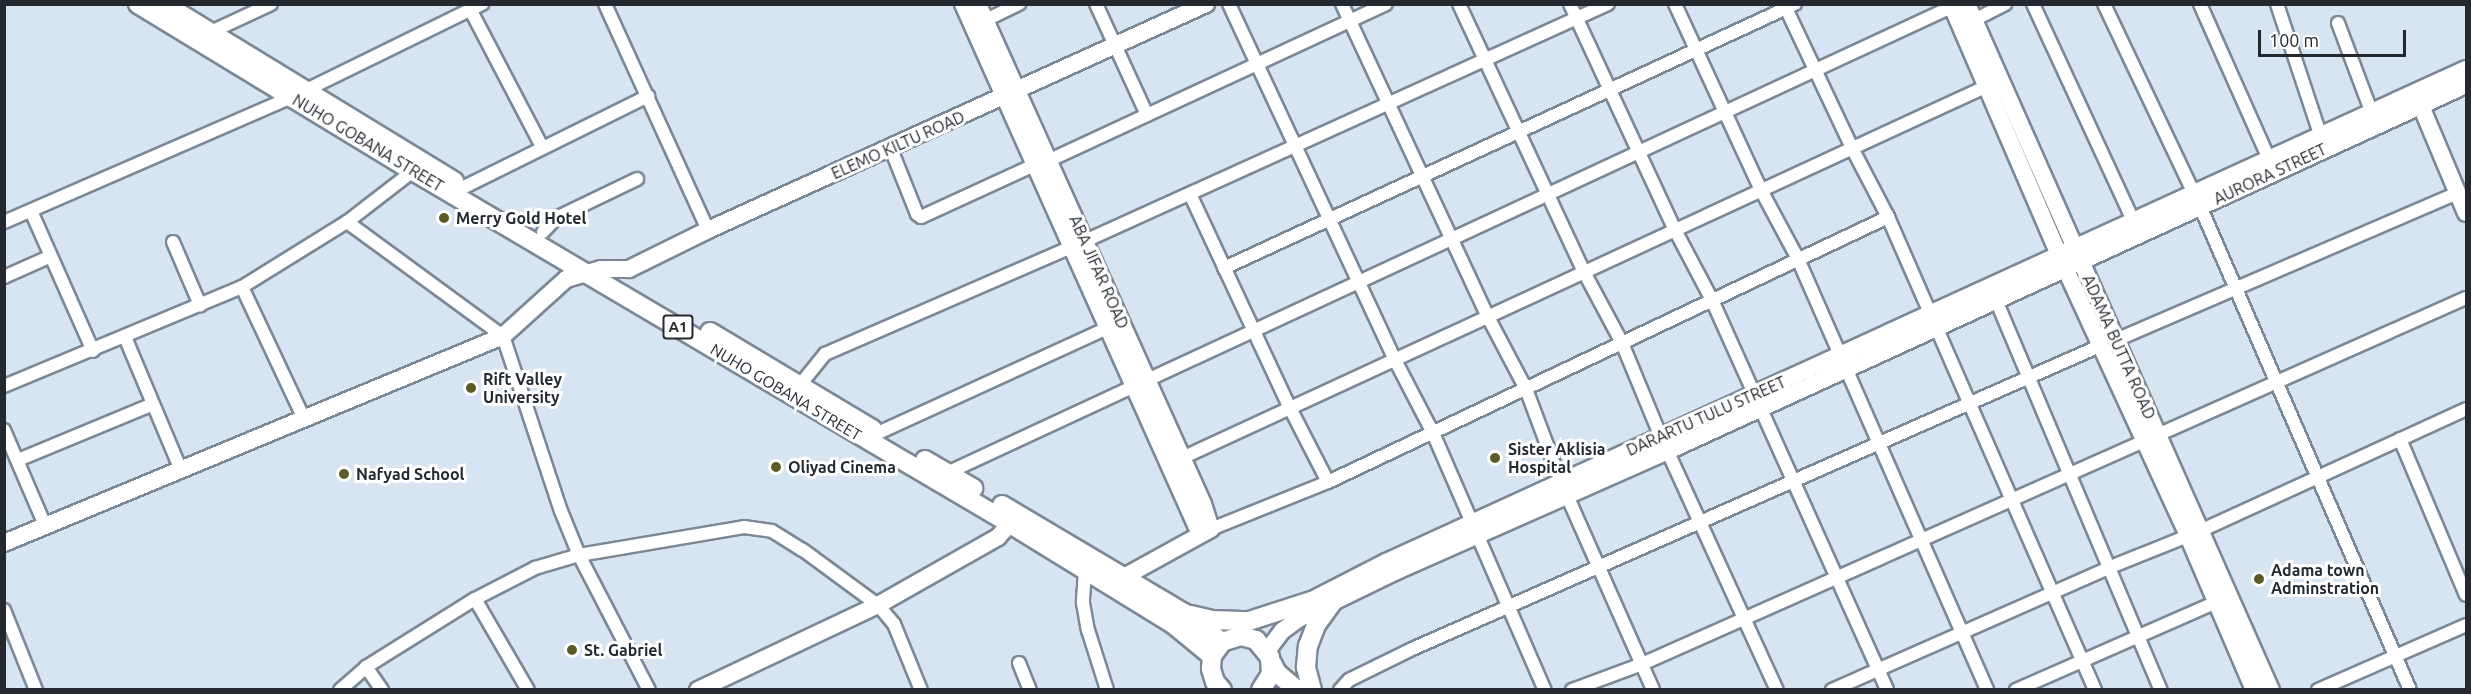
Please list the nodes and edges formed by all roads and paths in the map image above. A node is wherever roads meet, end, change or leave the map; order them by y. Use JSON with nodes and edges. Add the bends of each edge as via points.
{"nodes":[{"id":1,"x":138,"y":4,"type":"edge"},
{"id":2,"x":164,"y":4,"type":"edge"},
{"id":3,"x":271,"y":4,"type":"edge"},
{"id":4,"x":605,"y":4,"type":"edge"},
{"id":5,"x":963,"y":4,"type":"edge"},
{"id":6,"x":978,"y":4,"type":"edge"},
{"id":7,"x":1018,"y":4,"type":"edge"},
{"id":8,"x":1096,"y":4,"type":"edge"},
{"id":9,"x":1206,"y":4,"type":"edge"},
{"id":10,"x":1229,"y":4,"type":"edge"},
{"id":11,"x":1342,"y":4,"type":"edge"},
{"id":12,"x":1386,"y":4,"type":"edge"},
{"id":13,"x":1459,"y":4,"type":"edge"},
{"id":14,"x":1570,"y":4,"type":"edge"},
{"id":15,"x":1608,"y":4,"type":"edge"},
{"id":16,"x":1675,"y":4,"type":"edge"},
{"id":17,"x":2005,"y":4,"type":"edge"},
{"id":18,"x":2033,"y":4,"type":"edge"},
{"id":19,"x":2104,"y":4,"type":"edge"},
{"id":20,"x":2200,"y":4,"type":"edge"},
{"id":21,"x":2277,"y":4,"type":"edge"},
{"id":22,"x":1789,"y":6,"type":"edge"},
{"id":23,"x":476,"y":7,"type":"edge"},
{"id":24,"x":1960,"y":8,"type":"edge"},
{"id":25,"x":1576,"y":19,"type":"junction"},
{"id":26,"x":986,"y":20,"type":"junction"},
{"id":27,"x":1350,"y":21,"type":"junction"},
{"id":28,"x":2338,"y":22,"type":"dead end"},
{"id":29,"x":211,"y":32,"type":"junction"},
{"id":30,"x":1115,"y":46,"type":"junction"},
{"id":31,"x":1696,"y":50,"type":"junction"},
{"id":32,"x":1485,"y":60,"type":"junction"},
{"id":33,"x":1257,"y":64,"type":"junction"},
{"id":34,"x":2466,"y":69,"type":"edge"},
{"id":35,"x":1816,"y":72,"type":"junction"},
{"id":36,"x":2466,"y":85,"type":"edge"},
{"id":37,"x":1987,"y":86,"type":"junction"},
{"id":38,"x":1610,"y":90,"type":"junction"},
{"id":39,"x":298,"y":93,"type":"junction"},
{"id":40,"x":1013,"y":93,"type":"junction"},
{"id":41,"x":648,"y":96,"type":"junction"},
{"id":42,"x":2418,"y":99,"type":"junction"},
{"id":43,"x":1388,"y":104,"type":"junction"},
{"id":44,"x":1726,"y":114,"type":"junction"},
{"id":45,"x":1147,"y":115,"type":"junction"},
{"id":46,"x":2374,"y":119,"type":"junction"},
{"id":47,"x":1519,"y":132,"type":"junction"},
{"id":48,"x":2323,"y":142,"type":"junction"},
{"id":49,"x":1295,"y":146,"type":"junction"},
{"id":50,"x":542,"y":147,"type":"junction"},
{"id":51,"x":1852,"y":148,"type":"junction"},
{"id":52,"x":891,"y":149,"type":"junction"},
{"id":53,"x":1639,"y":153,"type":"junction"},
{"id":54,"x":1043,"y":162,"type":"junction"},
{"id":55,"x":2272,"y":166,"type":"junction"},
{"id":56,"x":413,"y":171,"type":"junction"},
{"id":57,"x":1422,"y":177,"type":"junction"},
{"id":58,"x":637,"y":179,"type":"dead end"},
{"id":59,"x":458,"y":190,"type":"junction"},
{"id":60,"x":1761,"y":190,"type":"junction"},
{"id":61,"x":2458,"y":193,"type":"junction"},
{"id":62,"x":1190,"y":194,"type":"junction"},
{"id":63,"x":1549,"y":195,"type":"junction"},
{"id":64,"x":2197,"y":200,"type":"junction"},
{"id":65,"x":32,"y":211,"type":"junction"},
{"id":66,"x":2466,"y":213,"type":"edge"},
{"id":67,"x":1888,"y":217,"type":"junction"},
{"id":68,"x":1329,"y":220,"type":"junction"},
{"id":69,"x":4,"y":222,"type":"edge"},
{"id":70,"x":347,"y":222,"type":"junction"},
{"id":71,"x":2136,"y":228,"type":"junction"},
{"id":72,"x":708,"y":230,"type":"junction"},
{"id":73,"x":1675,"y":230,"type":"junction"},
{"id":74,"x":543,"y":232,"type":"junction"},
{"id":75,"x":1452,"y":240,"type":"junction"},
{"id":76,"x":173,"y":242,"type":"dead end"},
{"id":77,"x":1079,"y":244,"type":"junction"},
{"id":78,"x":51,"y":256,"type":"junction"},
{"id":79,"x":1798,"y":259,"type":"junction"},
{"id":80,"x":2071,"y":259,"type":"junction"},
{"id":81,"x":1224,"y":268,"type":"junction"},
{"id":82,"x":594,"y":270,"type":"junction"},
{"id":83,"x":1584,"y":272,"type":"junction"},
{"id":84,"x":4,"y":277,"type":"edge"},
{"id":85,"x":1359,"y":283,"type":"junction"},
{"id":86,"x":242,"y":287,"type":"junction"},
{"id":87,"x":2236,"y":288,"type":"junction"},
{"id":88,"x":1993,"y":293,"type":"junction"},
{"id":89,"x":2466,"y":298,"type":"edge"},
{"id":90,"x":1712,"y":300,"type":"junction"},
{"id":91,"x":200,"y":305,"type":"junction"},
{"id":92,"x":1488,"y":317,"type":"junction"},
{"id":93,"x":1932,"y":321,"type":"junction"},
{"id":94,"x":1107,"y":328,"type":"junction"},
{"id":95,"x":1254,"y":332,"type":"junction"},
{"id":96,"x":502,"y":336,"type":"junction"},
{"id":97,"x":125,"y":337,"type":"junction"},
{"id":98,"x":1622,"y":343,"type":"junction"},
{"id":99,"x":2109,"y":343,"type":"junction"},
{"id":100,"x":93,"y":351,"type":"junction"},
{"id":101,"x":1395,"y":360,"type":"junction"},
{"id":102,"x":1844,"y":361,"type":"junction"},
{"id":103,"x":2029,"y":377,"type":"junction"},
{"id":104,"x":2276,"y":380,"type":"junction"},
{"id":105,"x":1140,"y":384,"type":"junction"},
{"id":106,"x":4,"y":386,"type":"edge"},
{"id":107,"x":1526,"y":388,"type":"junction"},
{"id":108,"x":796,"y":390,"type":"junction"},
{"id":109,"x":1758,"y":400,"type":"junction"},
{"id":110,"x":153,"y":404,"type":"junction"},
{"id":111,"x":1969,"y":404,"type":"junction"},
{"id":112,"x":1290,"y":408,"type":"junction"},
{"id":113,"x":2466,"y":409,"type":"edge"},
{"id":114,"x":304,"y":419,"type":"junction"},
{"id":115,"x":4,"y":430,"type":"edge"},
{"id":116,"x":1433,"y":432,"type":"junction"},
{"id":117,"x":878,"y":433,"type":"junction"},
{"id":118,"x":2159,"y":436,"type":"junction"},
{"id":119,"x":2400,"y":439,"type":"junction"},
{"id":120,"x":1880,"y":443,"type":"junction"},
{"id":121,"x":1664,"y":444,"type":"junction"},
{"id":122,"x":2144,"y":444,"type":"junction"},
{"id":123,"x":1182,"y":458,"type":"junction"},
{"id":124,"x":18,"y":460,"type":"junction"},
{"id":125,"x":181,"y":470,"type":"junction"},
{"id":126,"x":947,"y":472,"type":"junction"},
{"id":127,"x":2070,"y":476,"type":"junction"},
{"id":128,"x":2317,"y":476,"type":"junction"},
{"id":129,"x":1794,"y":481,"type":"junction"},
{"id":130,"x":1328,"y":482,"type":"junction"},
{"id":131,"x":1564,"y":489,"type":"junction"},
{"id":132,"x":2012,"y":502,"type":"junction"},
{"id":133,"x":1015,"y":520,"type":"junction"},
{"id":134,"x":1701,"y":522,"type":"junction"},
{"id":135,"x":45,"y":525,"type":"junction"},
{"id":136,"x":1475,"y":530,"type":"junction"},
{"id":137,"x":1205,"y":532,"type":"junction"},
{"id":138,"x":2194,"y":534,"type":"junction"},
{"id":139,"x":1922,"y":541,"type":"junction"},
{"id":140,"x":4,"y":543,"type":"edge"},
{"id":141,"x":579,"y":555,"type":"junction"},
{"id":142,"x":1089,"y":565,"type":"junction"},
{"id":143,"x":1599,"y":567,"type":"junction"},
{"id":144,"x":2108,"y":568,"type":"junction"},
{"id":145,"x":1124,"y":577,"type":"junction"},
{"id":146,"x":1838,"y":578,"type":"junction"},
{"id":147,"x":2052,"y":592,"type":"junction"},
{"id":148,"x":2466,"y":595,"type":"edge"},
{"id":149,"x":475,"y":599,"type":"junction"},
{"id":150,"x":1311,"y":601,"type":"junction"},
{"id":151,"x":1333,"y":602,"type":"junction"},
{"id":152,"x":2216,"y":602,"type":"junction"},
{"id":153,"x":878,"y":605,"type":"junction"},
{"id":154,"x":1509,"y":607,"type":"junction"},
{"id":155,"x":4,"y":610,"type":"edge"},
{"id":156,"x":1745,"y":619,"type":"junction"},
{"id":157,"x":1183,"y":622,"type":"junction"},
{"id":158,"x":2466,"y":625,"type":"edge"},
{"id":159,"x":1962,"y":632,"type":"junction"},
{"id":160,"x":1241,"y":636,"type":"junction"},
{"id":161,"x":2137,"y":636,"type":"junction"},
{"id":162,"x":1217,"y":649,"type":"junction"},
{"id":163,"x":1270,"y":657,"type":"junction"},
{"id":164,"x":2396,"y":657,"type":"junction"},
{"id":165,"x":2082,"y":660,"type":"junction"},
{"id":166,"x":1019,"y":663,"type":"dead end"},
{"id":167,"x":1642,"y":664,"type":"junction"},
{"id":168,"x":366,"y":667,"type":"junction"},
{"id":169,"x":1878,"y":669,"type":"junction"},
{"id":170,"x":1213,"y":688,"type":"edge"},
{"id":171,"x":36,"y":690,"type":"edge"},
{"id":172,"x":340,"y":690,"type":"edge"},
{"id":173,"x":382,"y":690,"type":"edge"},
{"id":174,"x":528,"y":690,"type":"edge"},
{"id":175,"x":649,"y":690,"type":"edge"},
{"id":176,"x":698,"y":690,"type":"edge"},
{"id":177,"x":921,"y":690,"type":"edge"},
{"id":178,"x":1030,"y":690,"type":"edge"},
{"id":179,"x":1107,"y":690,"type":"edge"},
{"id":180,"x":1261,"y":690,"type":"edge"},
{"id":181,"x":1296,"y":690,"type":"edge"},
{"id":182,"x":1312,"y":690,"type":"edge"},
{"id":183,"x":1340,"y":690,"type":"edge"},
{"id":184,"x":1545,"y":690,"type":"edge"},
{"id":185,"x":1572,"y":690,"type":"edge"},
{"id":186,"x":1653,"y":690,"type":"edge"},
{"id":187,"x":1777,"y":690,"type":"edge"},
{"id":188,"x":1832,"y":690,"type":"edge"},
{"id":189,"x":1887,"y":690,"type":"edge"},
{"id":190,"x":1987,"y":690,"type":"edge"},
{"id":191,"x":2016,"y":690,"type":"edge"},
{"id":192,"x":2095,"y":690,"type":"edge"},
{"id":193,"x":2161,"y":690,"type":"edge"},
{"id":194,"x":2254,"y":690,"type":"edge"},
{"id":195,"x":2271,"y":690,"type":"edge"},
{"id":196,"x":2318,"y":690,"type":"edge"},
{"id":197,"x":2410,"y":690,"type":"edge"}],
"edges":[{"from":1,"to":39,"type":"main road","name":"NUHO GOBANA STREET","number":"A1"},
{"from":2,"to":29,"type":"main road","name":"NUHO GOBANA STREET","number":"A1"},
{"from":3,"to":29,"type":"street"},
{"from":4,"to":41,"type":"street"},
{"from":5,"to":40,"type":"street","name":"ABA JIFAR ROAD"},
{"from":6,"to":26,"type":"street","name":"ABA JIFAR ROAD"},
{"from":7,"to":26,"type":"street"},
{"from":8,"to":30,"type":"street"},
{"from":9,"to":30,"type":"street","name":"ELEMO KILTU ROAD"},
{"from":10,"to":33,"type":"street"},
{"from":11,"to":27,"type":"street"},
{"from":12,"to":27,"type":"street"},
{"from":13,"to":32,"type":"street"},
{"from":14,"to":25,"type":"street"},
{"from":15,"to":25,"type":"street"},
{"from":16,"to":31,"type":"street"},
{"from":17,"to":24,"type":"street"},
{"from":18,"to":71,"type":"street"},
{"from":19,"to":64,"type":"street"},
{"from":20,"to":55,"type":"street"},
{"from":21,"to":48,"type":"street"},
{"from":22,"to":31,"type":"street"},
{"from":22,"to":35,"type":"street"},
{"from":23,"to":39,"type":"street"},
{"from":23,"to":50,"type":"street"},
{"from":24,"to":35,"type":"street"},
{"from":24,"to":37,"type":"street","name":"ADAMA BUTTA ROAD"},
{"from":24,"to":80,"type":"street","name":"ADAMA BUTTA ROAD"},
{"from":25,"to":32,"type":"street"},
{"from":25,"to":38,"type":"street"},
{"from":26,"to":40,"type":"street","name":"ABA JIFAR ROAD"},
{"from":27,"to":33,"type":"street"},
{"from":27,"to":43,"type":"street"},
{"from":28,"to":46,"type":"street"},
{"from":29,"to":39,"type":"main road","name":"NUHO GOBANA STREET","number":"A1"},
{"from":30,"to":40,"type":"street","name":"ELEMO KILTU ROAD"},
{"from":30,"to":45,"type":"street"},
{"from":31,"to":38,"type":"street"},
{"from":31,"to":44,"type":"street"},
{"from":32,"to":43,"type":"street"},
{"from":32,"to":47,"type":"street"},
{"from":33,"to":45,"type":"street"},
{"from":33,"to":49,"type":"street"},
{"from":34,"to":42,"type":"street","name":"AURORA STREET"},
{"from":35,"to":44,"type":"street"},
{"from":35,"to":51,"type":"street"},
{"from":36,"to":42,"type":"street","name":"AURORA STREET"},
{"from":37,"to":51,"type":"street"},
{"from":37,"to":80,"type":"street","name":"ADAMA BUTTA ROAD"},
{"from":38,"to":47,"type":"street"},
{"from":38,"to":53,"type":"street"},
{"from":39,"to":56,"type":"main road","name":"NUHO GOBANA STREET","number":"A1"},
{"from":39,"to":59,"type":"main road","name":"NUHO GOBANA STREET","number":"A1"},
{"from":39,"to":65,"type":"street"},
{"from":40,"to":52,"type":"street","name":"ELEMO KILTU ROAD"},
{"from":40,"to":54,"type":"street","name":"ABA JIFAR ROAD"},
{"from":41,"to":50,"type":"street"},
{"from":41,"to":72,"type":"street"},
{"from":42,"to":46,"type":"street","name":"AURORA STREET"},
{"from":42,"to":61,"type":"street"},
{"from":43,"to":49,"type":"street"},
{"from":43,"to":57,"type":"street"},
{"from":44,"to":53,"type":"street"},
{"from":44,"to":60,"type":"street"},
{"from":45,"to":54,"type":"street"},
{"from":46,"to":48,"type":"street","name":"AURORA STREET"},
{"from":47,"to":57,"type":"street"},
{"from":47,"to":63,"type":"street"},
{"from":48,"to":55,"type":"street","name":"AURORA STREET"},
{"from":49,"to":62,"type":"street"},
{"from":49,"to":68,"type":"street"},
{"from":50,"to":59,"type":"street"},
{"from":51,"to":60,"type":"street"},
{"from":51,"to":67,"type":"street"},
{"from":52,"to":54,"type":"street","via":[[921,217]]},
{"from":52,"to":72,"type":"street","name":"ELEMO KILTU ROAD"},
{"from":53,"to":63,"type":"street"},
{"from":53,"to":73,"type":"street"},
{"from":54,"to":77,"type":"street","name":"ABA JIFAR ROAD"},
{"from":55,"to":64,"type":"street","name":"AURORA STREET"},
{"from":56,"to":59,"type":"main road","name":"NUHO GOBANA STREET","number":"A1"},
{"from":56,"to":70,"type":"street"},
{"from":57,"to":68,"type":"street"},
{"from":57,"to":75,"type":"street"},
{"from":58,"to":74,"type":"street","via":[[556,218]]},
{"from":59,"to":74,"type":"main road","name":"NUHO GOBANA STREET","number":"A1"},
{"from":59,"to":82,"type":"main road","name":"NUHO GOBANA STREET","number":"A1"},
{"from":60,"to":73,"type":"street"},
{"from":60,"to":79,"type":"street"},
{"from":61,"to":66,"type":"street"},
{"from":61,"to":87,"type":"street"},
{"from":62,"to":77,"type":"street"},
{"from":62,"to":81,"type":"street"},
{"from":63,"to":75,"type":"street"},
{"from":63,"to":83,"type":"street"},
{"from":64,"to":71,"type":"street","name":"AURORA STREET"},
{"from":64,"to":87,"type":"street"},
{"from":65,"to":69,"type":"street"},
{"from":65,"to":78,"type":"street"},
{"from":67,"to":79,"type":"street"},
{"from":67,"to":93,"type":"street"},
{"from":68,"to":81,"type":"street"},
{"from":68,"to":85,"type":"street"},
{"from":70,"to":86,"type":"street"},
{"from":70,"to":96,"type":"street"},
{"from":71,"to":80,"type":"street","name":"AURORA STREET"},
{"from":72,"to":82,"type":"street","name":"ELEMO KILTU ROAD","via":[[629,269]]},
{"from":73,"to":83,"type":"street"},
{"from":73,"to":90,"type":"street"},
{"from":74,"to":82,"type":"main road","name":"NUHO GOBANA STREET","number":"A1"},
{"from":75,"to":85,"type":"street"},
{"from":75,"to":92,"type":"street"},
{"from":76,"to":91,"type":"street"},
{"from":77,"to":94,"type":"street","name":"ABA JIFAR ROAD"},
{"from":77,"to":105,"type":"street","name":"ABA JIFAR ROAD"},
{"from":77,"to":108,"type":"street","via":[[825,354]]},
{"from":78,"to":84,"type":"street"},
{"from":78,"to":100,"type":"street"},
{"from":79,"to":90,"type":"street"},
{"from":79,"to":102,"type":"street"},
{"from":80,"to":88,"type":"street","name":"DARARTU TULU STREET"},
{"from":80,"to":99,"type":"street","name":"ADAMA BUTTA ROAD"},
{"from":81,"to":95,"type":"street"},
{"from":82,"to":96,"type":"street","via":[[557,285]]},
{"from":82,"to":108,"type":"main road","name":"NUHO GOBANA STREET","number":"A1"},
{"from":83,"to":92,"type":"street"},
{"from":83,"to":98,"type":"street"},
{"from":85,"to":95,"type":"street"},
{"from":85,"to":101,"type":"street"},
{"from":86,"to":91,"type":"street"},
{"from":86,"to":114,"type":"street"},
{"from":87,"to":99,"type":"street"},
{"from":87,"to":104,"type":"street"},
{"from":88,"to":93,"type":"street","name":"DARARTU TULU STREET"},
{"from":88,"to":103,"type":"street"},
{"from":89,"to":104,"type":"street"},
{"from":90,"to":98,"type":"street"},
{"from":90,"to":109,"type":"street"},
{"from":91,"to":97,"type":"street"},
{"from":92,"to":101,"type":"street"},
{"from":92,"to":107,"type":"street"},
{"from":93,"to":102,"type":"street","name":"DARARTU TULU STREET"},
{"from":93,"to":111,"type":"street"},
{"from":94,"to":105,"type":"street","name":"ABA JIFAR ROAD"},
{"from":94,"to":117,"type":"street"},
{"from":95,"to":105,"type":"street"},
{"from":95,"to":112,"type":"street"},
{"from":96,"to":114,"type":"street"},
{"from":96,"to":141,"type":"street"},
{"from":97,"to":100,"type":"street"},
{"from":97,"to":110,"type":"street"},
{"from":98,"to":107,"type":"street"},
{"from":98,"to":121,"type":"street"},
{"from":99,"to":103,"type":"street"},
{"from":99,"to":118,"type":"street","name":"ADAMA BUTTA ROAD"},
{"from":99,"to":122,"type":"street","name":"ADAMA BUTTA ROAD"},
{"from":100,"to":106,"type":"street"},
{"from":101,"to":112,"type":"street"},
{"from":101,"to":116,"type":"street"},
{"from":102,"to":109,"type":"street","name":"DARARTU TULU STREET"},
{"from":102,"to":120,"type":"street"},
{"from":103,"to":111,"type":"street"},
{"from":103,"to":127,"type":"street"},
{"from":104,"to":118,"type":"street"},
{"from":104,"to":128,"type":"street"},
{"from":105,"to":123,"type":"street","name":"ABA JIFAR ROAD"},
{"from":105,"to":126,"type":"street"},
{"from":105,"to":137,"type":"street","name":"ABA JIFAR ROAD"},
{"from":107,"to":116,"type":"street"},
{"from":107,"to":131,"type":"street"},
{"from":108,"to":117,"type":"main road","name":"NUHO GOBANA STREET","number":"A1"},
{"from":108,"to":133,"type":"main road","name":"NUHO GOBANA STREET","number":"A1"},
{"from":109,"to":121,"type":"street","name":"DARARTU TULU STREET"},
{"from":109,"to":129,"type":"street"},
{"from":110,"to":124,"type":"street"},
{"from":110,"to":125,"type":"street"},
{"from":111,"to":120,"type":"street"},
{"from":111,"to":132,"type":"street"},
{"from":112,"to":123,"type":"street"},
{"from":112,"to":130,"type":"street"},
{"from":113,"to":119,"type":"street"},
{"from":114,"to":125,"type":"street"},
{"from":115,"to":124,"type":"street"},
{"from":116,"to":130,"type":"street"},
{"from":116,"to":136,"type":"street"},
{"from":117,"to":126,"type":"main road","name":"NUHO GOBANA STREET","number":"A1"},
{"from":118,"to":122,"type":"street"},
{"from":118,"to":138,"type":"street","name":"ADAMA BUTTA ROAD"},
{"from":119,"to":128,"type":"street"},
{"from":119,"to":148,"type":"street"},
{"from":120,"to":129,"type":"street"},
{"from":120,"to":139,"type":"street"},
{"from":121,"to":131,"type":"street","name":"DARARTU TULU STREET"},
{"from":121,"to":134,"type":"street"},
{"from":122,"to":127,"type":"street"},
{"from":122,"to":138,"type":"street","name":"ADAMA BUTTA ROAD"},
{"from":123,"to":137,"type":"street","name":"ABA JIFAR ROAD","via":[[1203,504]]},
{"from":124,"to":135,"type":"street"},
{"from":125,"to":135,"type":"street"},
{"from":126,"to":133,"type":"main road","name":"NUHO GOBANA STREET","number":"A1"},
{"from":127,"to":132,"type":"street"},
{"from":127,"to":144,"type":"street"},
{"from":128,"to":138,"type":"street"},
{"from":128,"to":164,"type":"street"},
{"from":129,"to":134,"type":"street"},
{"from":129,"to":146,"type":"street"},
{"from":130,"to":137,"type":"street"},
{"from":131,"to":136,"type":"street","name":"DARARTU TULU STREET"},
{"from":131,"to":143,"type":"street"},
{"from":132,"to":139,"type":"street"},
{"from":132,"to":147,"type":"street"},
{"from":133,"to":142,"type":"main road","name":"NUHO GOBANA STREET","number":"A1"},
{"from":133,"to":153,"type":"street","via":[[998,537]]},
{"from":134,"to":143,"type":"street"},
{"from":134,"to":156,"type":"street"},
{"from":135,"to":140,"type":"street"},
{"from":136,"to":150,"type":"street","name":"DARARTU TULU STREET"},
{"from":136,"to":151,"type":"street","name":"DARARTU TULU STREET"},
{"from":136,"to":154,"type":"street"},
{"from":137,"to":145,"type":"street"},
{"from":138,"to":144,"type":"street"},
{"from":138,"to":152,"type":"street","name":"ADAMA BUTTA ROAD"},
{"from":138,"to":195,"type":"street","name":"ADAMA BUTTA ROAD"},
{"from":139,"to":146,"type":"street"},
{"from":139,"to":159,"type":"street"},
{"from":141,"to":149,"type":"street","via":[[535,568]]},
{"from":141,"to":153,"type":"street","via":[[744,526],[772,531]]},
{"from":141,"to":175,"type":"street"},
{"from":142,"to":145,"type":"main road","name":"NUHO GOBANA STREET","number":"A1"},
{"from":142,"to":157,"type":"main road","name":"NUHO GOBANA STREET","number":"A1"},
{"from":142,"to":179,"type":"street","via":[[1083,603]]},
{"from":143,"to":154,"type":"street"},
{"from":143,"to":167,"type":"street"},
{"from":144,"to":147,"type":"street"},
{"from":144,"to":161,"type":"street"},
{"from":145,"to":157,"type":"main road","name":"NUHO GOBANA STREET","number":"A1"},
{"from":146,"to":156,"type":"street"},
{"from":146,"to":169,"type":"street"},
{"from":147,"to":159,"type":"street"},
{"from":147,"to":165,"type":"street"},
{"from":149,"to":168,"type":"street"},
{"from":149,"to":174,"type":"street"},
{"from":150,"to":157,"type":"main road","via":[[1250,621]]},
{"from":150,"to":160,"type":"street","name":"DARARTU TULU STREET"},
{"from":151,"to":163,"type":"street","name":"DARARTU TULU STREET","via":[[1282,631]]},
{"from":151,"to":182,"type":"main road","via":[[1308,646],[1306,667]]},
{"from":152,"to":161,"type":"street"},
{"from":152,"to":194,"type":"street","name":"ADAMA BUTTA ROAD"},
{"from":153,"to":176,"type":"street"},
{"from":153,"to":177,"type":"street","via":[[894,624]]},
{"from":154,"to":183,"type":"street","via":[[1348,680]]},
{"from":154,"to":184,"type":"street"},
{"from":155,"to":171,"type":"street"},
{"from":156,"to":167,"type":"street"},
{"from":156,"to":187,"type":"street"},
{"from":157,"to":162,"type":"main road","name":"NUHO GOBANA STREET","number":"A1"},
{"from":157,"to":170,"type":"main road"},
{"from":158,"to":164,"type":"street"},
{"from":159,"to":169,"type":"street"},
{"from":159,"to":190,"type":"street"},
{"from":160,"to":162,"type":"main road"},
{"from":160,"to":163,"type":"main road","via":[[1256,640]]},
{"from":161,"to":165,"type":"street"},
{"from":161,"to":193,"type":"street"},
{"from":162,"to":170,"type":"main road","via":[[1211,669]]},
{"from":163,"to":180,"type":"main road","via":[[1271,674]]},
{"from":163,"to":181,"type":"main road","via":[[1277,673]]},
{"from":164,"to":196,"type":"street"},
{"from":164,"to":197,"type":"street"},
{"from":165,"to":191,"type":"street"},
{"from":165,"to":192,"type":"street"},
{"from":166,"to":178,"type":"street"},
{"from":167,"to":185,"type":"street"},
{"from":167,"to":186,"type":"street"},
{"from":168,"to":172,"type":"street"},
{"from":168,"to":173,"type":"street"},
{"from":169,"to":188,"type":"street"},
{"from":169,"to":189,"type":"street"}]}
